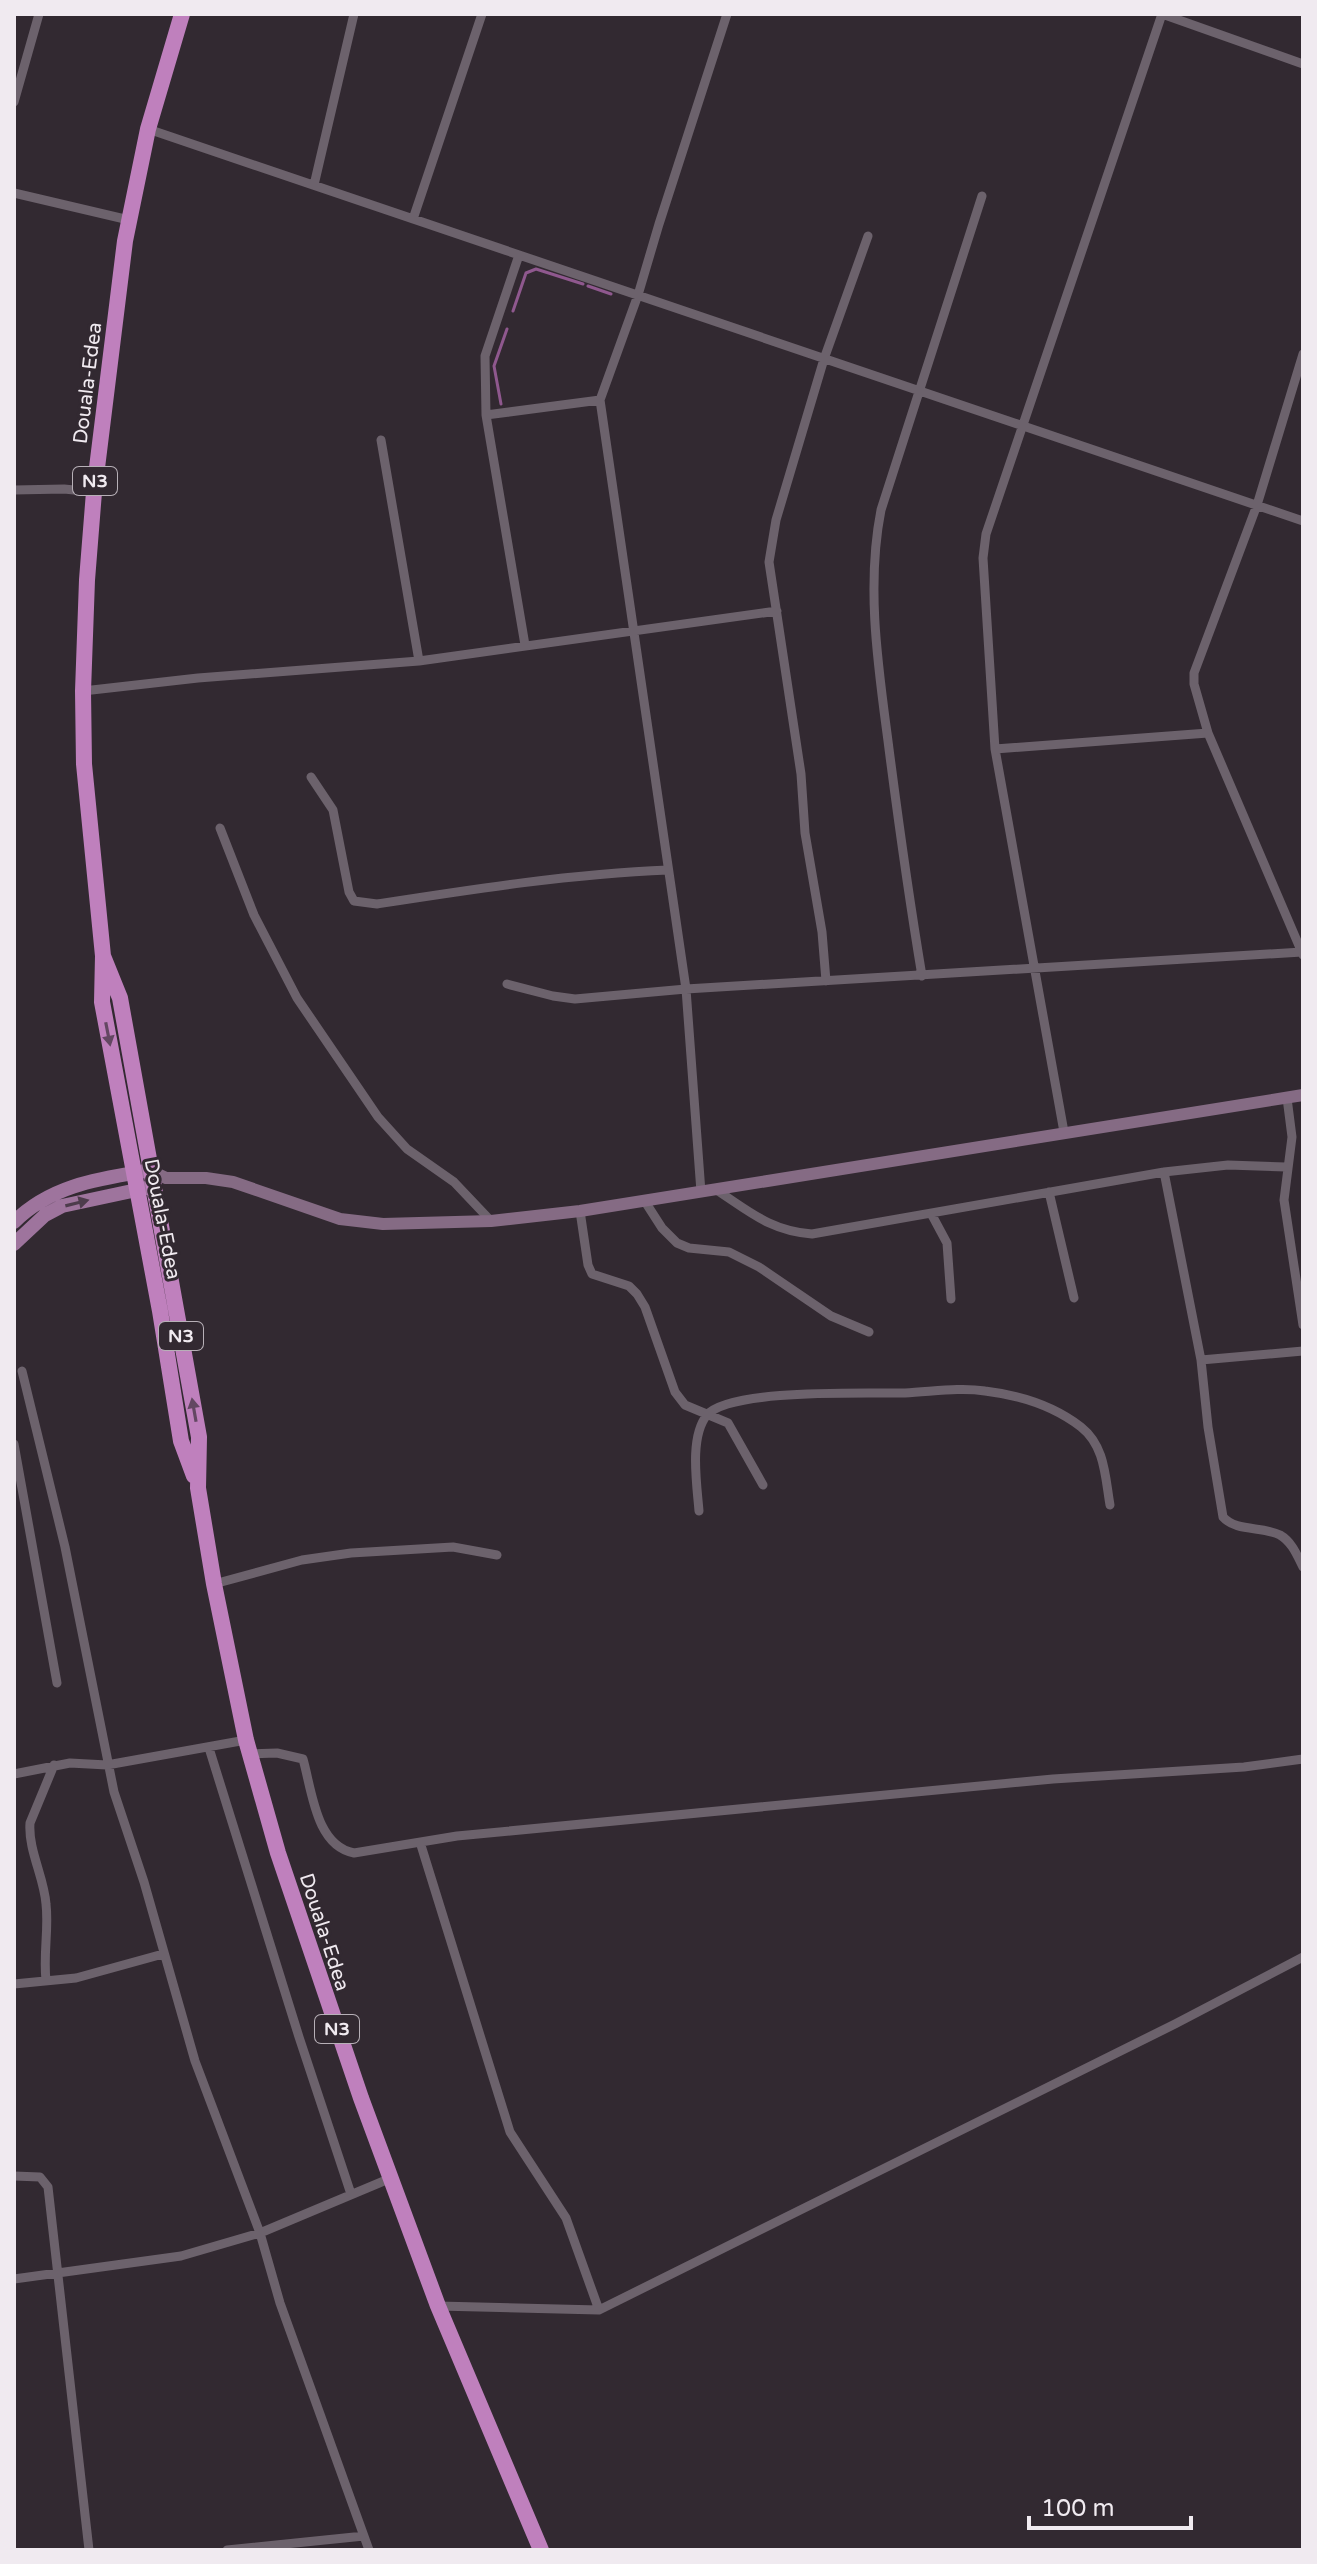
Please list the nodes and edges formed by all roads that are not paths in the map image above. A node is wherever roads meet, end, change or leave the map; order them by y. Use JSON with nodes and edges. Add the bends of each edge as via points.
{"nodes":[{"id":1,"x":39,"y":14,"type":"edge"},
{"id":2,"x":182,"y":14,"type":"edge"},
{"id":3,"x":354,"y":14,"type":"edge"},
{"id":4,"x":482,"y":14,"type":"edge"},
{"id":5,"x":727,"y":14,"type":"edge"},
{"id":6,"x":1162,"y":14,"type":"edge"},
{"id":7,"x":1303,"y":64,"type":"edge"},
{"id":8,"x":14,"y":102,"type":"edge"},
{"id":9,"x":148,"y":129,"type":"junction"},
{"id":10,"x":314,"y":185,"type":"junction"},
{"id":11,"x":14,"y":193,"type":"edge"},
{"id":12,"x":982,"y":196,"type":"dead end"},
{"id":13,"x":413,"y":219,"type":"junction"},
{"id":14,"x":129,"y":220,"type":"junction"},
{"id":15,"x":868,"y":236,"type":"dead end"},
{"id":16,"x":519,"y":255,"type":"junction"},
{"id":17,"x":638,"y":295,"type":"junction"},
{"id":18,"x":1303,"y":354,"type":"edge"},
{"id":19,"x":824,"y":359,"type":"junction"},
{"id":20,"x":920,"y":391,"type":"junction"},
{"id":21,"x":600,"y":400,"type":"junction"},
{"id":22,"x":486,"y":415,"type":"junction"},
{"id":23,"x":1022,"y":426,"type":"junction"},
{"id":24,"x":381,"y":440,"type":"dead end"},
{"id":25,"x":14,"y":490,"type":"edge"},
{"id":26,"x":94,"y":492,"type":"junction"},
{"id":27,"x":1257,"y":505,"type":"junction"},
{"id":28,"x":1303,"y":521,"type":"edge"},
{"id":29,"x":777,"y":611,"type":"junction"},
{"id":30,"x":634,"y":630,"type":"junction"},
{"id":31,"x":525,"y":645,"type":"junction"},
{"id":32,"x":419,"y":661,"type":"junction"},
{"id":33,"x":83,"y":691,"type":"junction"},
{"id":34,"x":1208,"y":733,"type":"junction"},
{"id":35,"x":995,"y":749,"type":"junction"},
{"id":36,"x":311,"y":777,"type":"dead end"},
{"id":37,"x":220,"y":828,"type":"dead end"},
{"id":38,"x":668,"y":870,"type":"junction"},
{"id":39,"x":1302,"y":954,"type":"edge"},
{"id":40,"x":1036,"y":967,"type":"junction"},
{"id":41,"x":922,"y":976,"type":"junction"},
{"id":42,"x":826,"y":981,"type":"junction"},
{"id":43,"x":507,"y":984,"type":"dead end"},
{"id":44,"x":686,"y":989,"type":"junction"},
{"id":45,"x":1303,"y":1095,"type":"edge"},
{"id":46,"x":1287,"y":1098,"type":"junction"},
{"id":47,"x":1064,"y":1132,"type":"junction"},
{"id":48,"x":1286,"y":1167,"type":"junction"},
{"id":49,"x":1164,"y":1172,"type":"junction"},
{"id":50,"x":148,"y":1179,"type":"junction"},
{"id":51,"x":715,"y":1189,"type":"junction"},
{"id":52,"x":701,"y":1192,"type":"junction"},
{"id":53,"x":1049,"y":1192,"type":"junction"},
{"id":54,"x":644,"y":1200,"type":"junction"},
{"id":55,"x":580,"y":1211,"type":"junction"},
{"id":56,"x":932,"y":1215,"type":"junction"},
{"id":57,"x":491,"y":1221,"type":"junction"},
{"id":58,"x":14,"y":1222,"type":"edge"},
{"id":59,"x":14,"y":1244,"type":"edge"},
{"id":60,"x":1299,"y":1271,"type":"edge"},
{"id":61,"x":1074,"y":1298,"type":"dead end"},
{"id":62,"x":951,"y":1299,"type":"dead end"},
{"id":63,"x":1303,"y":1325,"type":"edge"},
{"id":64,"x":869,"y":1332,"type":"dead end"},
{"id":65,"x":1303,"y":1351,"type":"edge"},
{"id":66,"x":1201,"y":1360,"type":"junction"},
{"id":67,"x":22,"y":1371,"type":"dead end"},
{"id":68,"x":708,"y":1413,"type":"junction"},
{"id":69,"x":14,"y":1444,"type":"edge"},
{"id":70,"x":763,"y":1485,"type":"dead end"},
{"id":71,"x":1110,"y":1505,"type":"dead end"},
{"id":72,"x":699,"y":1511,"type":"dead end"},
{"id":73,"x":497,"y":1555,"type":"dead end"},
{"id":74,"x":1303,"y":1567,"type":"edge"},
{"id":75,"x":214,"y":1584,"type":"junction"},
{"id":76,"x":57,"y":1683,"type":"dead end"},
{"id":77,"x":248,"y":1747,"type":"junction"},
{"id":78,"x":209,"y":1748,"type":"junction"},
{"id":79,"x":1303,"y":1759,"type":"edge"},
{"id":80,"x":54,"y":1765,"type":"junction"},
{"id":81,"x":107,"y":1765,"type":"junction"},
{"id":82,"x":14,"y":1774,"type":"edge"},
{"id":83,"x":420,"y":1842,"type":"junction"},
{"id":84,"x":163,"y":1954,"type":"junction"},
{"id":85,"x":1303,"y":1957,"type":"edge"},
{"id":86,"x":46,"y":1980,"type":"junction"},
{"id":87,"x":14,"y":1984,"type":"edge"},
{"id":88,"x":14,"y":2176,"type":"edge"},
{"id":89,"x":391,"y":2178,"type":"junction"},
{"id":90,"x":351,"y":2194,"type":"junction"},
{"id":91,"x":260,"y":2233,"type":"junction"},
{"id":92,"x":58,"y":2273,"type":"junction"},
{"id":93,"x":14,"y":2279,"type":"edge"},
{"id":94,"x":438,"y":2306,"type":"junction"},
{"id":95,"x":599,"y":2310,"type":"junction"},
{"id":96,"x":364,"y":2536,"type":"junction"},
{"id":97,"x":89,"y":2550,"type":"edge"},
{"id":98,"x":227,"y":2550,"type":"edge"},
{"id":99,"x":369,"y":2550,"type":"edge"},
{"id":100,"x":541,"y":2550,"type":"edge"}],
"edges":[{"from":1,"to":8,"type":"street"},
{"from":2,"to":9,"type":"highway","name":"Douala-Edea","number":"N3"},
{"from":3,"to":10,"type":"street"},
{"from":4,"to":13,"type":"street"},
{"from":5,"to":17,"type":"street"},
{"from":6,"to":7,"type":"street"},
{"from":6,"to":23,"type":"street"},
{"from":9,"to":10,"type":"street"},
{"from":9,"to":14,"type":"highway","name":"Douala-Edea","number":"N3"},
{"from":10,"to":13,"type":"street"},
{"from":11,"to":14,"type":"street"},
{"from":12,"to":20,"type":"street"},
{"from":13,"to":16,"type":"street"},
{"from":14,"to":26,"type":"highway","name":"Douala-Edea","number":"N3"},
{"from":15,"to":19,"type":"street"},
{"from":16,"to":17,"type":"street"},
{"from":16,"to":22,"type":"street","via":[[485,356]]},
{"from":17,"to":19,"type":"street"},
{"from":17,"to":21,"type":"street"},
{"from":18,"to":27,"type":"street"},
{"from":19,"to":20,"type":"street"},
{"from":19,"to":29,"type":"street","via":[[771,542]]},
{"from":20,"to":23,"type":"street"},
{"from":20,"to":41,"type":"street","via":[[881,510],[873,585],[881,685]]},
{"from":21,"to":22,"type":"street"},
{"from":21,"to":30,"type":"street"},
{"from":22,"to":31,"type":"street"},
{"from":23,"to":27,"type":"street"},
{"from":23,"to":35,"type":"street","via":[[983,558]]},
{"from":24,"to":32,"type":"street"},
{"from":25,"to":26,"type":"street"},
{"from":26,"to":33,"type":"highway","name":"Douala-Edea","number":"N3"},
{"from":27,"to":28,"type":"street"},
{"from":27,"to":34,"type":"street","via":[[1194,673]]},
{"from":29,"to":30,"type":"street"},
{"from":29,"to":42,"type":"street"},
{"from":30,"to":31,"type":"street"},
{"from":30,"to":38,"type":"street"},
{"from":31,"to":32,"type":"street"},
{"from":32,"to":33,"type":"street"},
{"from":33,"to":50,"type":"highway","name":"Douala-Edea","number":"N3","via":[[84,764],[103,956],[120,998]]},
{"from":34,"to":35,"type":"street"},
{"from":34,"to":39,"type":"street"},
{"from":35,"to":40,"type":"street"},
{"from":36,"to":38,"type":"street","via":[[333,810],[349,892],[361,904],[600,873]]},
{"from":37,"to":57,"type":"street","via":[[254,915],[297,998],[378,1117]]},
{"from":38,"to":44,"type":"street"},
{"from":39,"to":40,"type":"street"},
{"from":40,"to":41,"type":"street"},
{"from":40,"to":47,"type":"street"},
{"from":41,"to":42,"type":"street"},
{"from":42,"to":44,"type":"street"},
{"from":43,"to":44,"type":"street","via":[[575,999]]},
{"from":44,"to":52,"type":"street"},
{"from":45,"to":46,"type":"main road"},
{"from":46,"to":47,"type":"main road"},
{"from":46,"to":48,"type":"street","via":[[1292,1137]]},
{"from":47,"to":51,"type":"main road"},
{"from":48,"to":49,"type":"street","via":[[1228,1165]]},
{"from":48,"to":60,"type":"street","via":[[1284,1200]]},
{"from":49,"to":53,"type":"street"},
{"from":49,"to":66,"type":"street"},
{"from":50,"to":57,"type":"main road","via":[[233,1182],[340,1219],[383,1224]]},
{"from":50,"to":58,"type":"main road","via":[[55,1192]]},
{"from":59,"to":50,"type":"main road","one_way":true,"via":[[62,1206]]},
{"from":50,"to":75,"type":"highway","name":"Douala-Edea","number":"N3","via":[[199,1437],[198,1488]]},
{"from":51,"to":52,"type":"main road"},
{"from":51,"to":56,"type":"street","via":[[788,1233]]},
{"from":52,"to":54,"type":"main road"},
{"from":53,"to":56,"type":"street"},
{"from":53,"to":61,"type":"street"},
{"from":54,"to":55,"type":"main road"},
{"from":54,"to":64,"type":"street","via":[[677,1243],[729,1252],[831,1316]]},
{"from":55,"to":57,"type":"main road"},
{"from":55,"to":68,"type":"street","via":[[592,1274],[629,1286],[637,1294],[675,1392],[685,1405]]},
{"from":56,"to":62,"type":"street","via":[[947,1243]]},
{"from":60,"to":63,"type":"street"},
{"from":65,"to":66,"type":"street"},
{"from":66,"to":74,"type":"street","via":[[1223,1517],[1232,1524],[1278,1534]]},
{"from":67,"to":81,"type":"street","via":[[65,1547]]},
{"from":68,"to":70,"type":"street","via":[[728,1423]]},
{"from":68,"to":71,"type":"street","via":[[746,1400],[817,1392],[982,1390],[1027,1400],[1057,1412],[1098,1444]]},
{"from":68,"to":72,"type":"street","via":[[695,1462]]},
{"from":69,"to":76,"type":"street"},
{"from":73,"to":75,"type":"street","via":[[453,1547],[351,1553]]},
{"from":75,"to":77,"type":"highway","name":"Douala-Edea","number":"N3"},
{"from":77,"to":78,"type":"street"},
{"from":77,"to":83,"type":"street","via":[[303,1759],[323,1830],[342,1850],[354,1853]]},
{"from":77,"to":89,"type":"highway","name":"Douala-Edea","number":"N3","via":[[316,1968]]},
{"from":78,"to":81,"type":"street"},
{"from":78,"to":90,"type":"street"},
{"from":79,"to":83,"type":"street"},
{"from":80,"to":81,"type":"street"},
{"from":80,"to":82,"type":"street"},
{"from":80,"to":86,"type":"street","via":[[29,1833],[47,1908]]},
{"from":81,"to":84,"type":"street"},
{"from":83,"to":95,"type":"street","via":[[510,2132],[566,2218]]},
{"from":84,"to":86,"type":"street","via":[[76,1978]]},
{"from":84,"to":91,"type":"street","via":[[195,2061]]},
{"from":85,"to":95,"type":"street"},
{"from":86,"to":87,"type":"street"},
{"from":88,"to":92,"type":"street","via":[[40,2177],[48,2187]]},
{"from":89,"to":90,"type":"street"},
{"from":89,"to":94,"type":"highway","name":"Douala-Edea","number":"N3"},
{"from":90,"to":91,"type":"street"},
{"from":91,"to":92,"type":"street","via":[[181,2256]]},
{"from":91,"to":96,"type":"street"},
{"from":92,"to":93,"type":"street"},
{"from":92,"to":97,"type":"street"},
{"from":94,"to":95,"type":"street"},
{"from":94,"to":100,"type":"highway","name":"Douala-Edea","number":"N3"},
{"from":96,"to":98,"type":"street"},
{"from":96,"to":99,"type":"street"}]}
